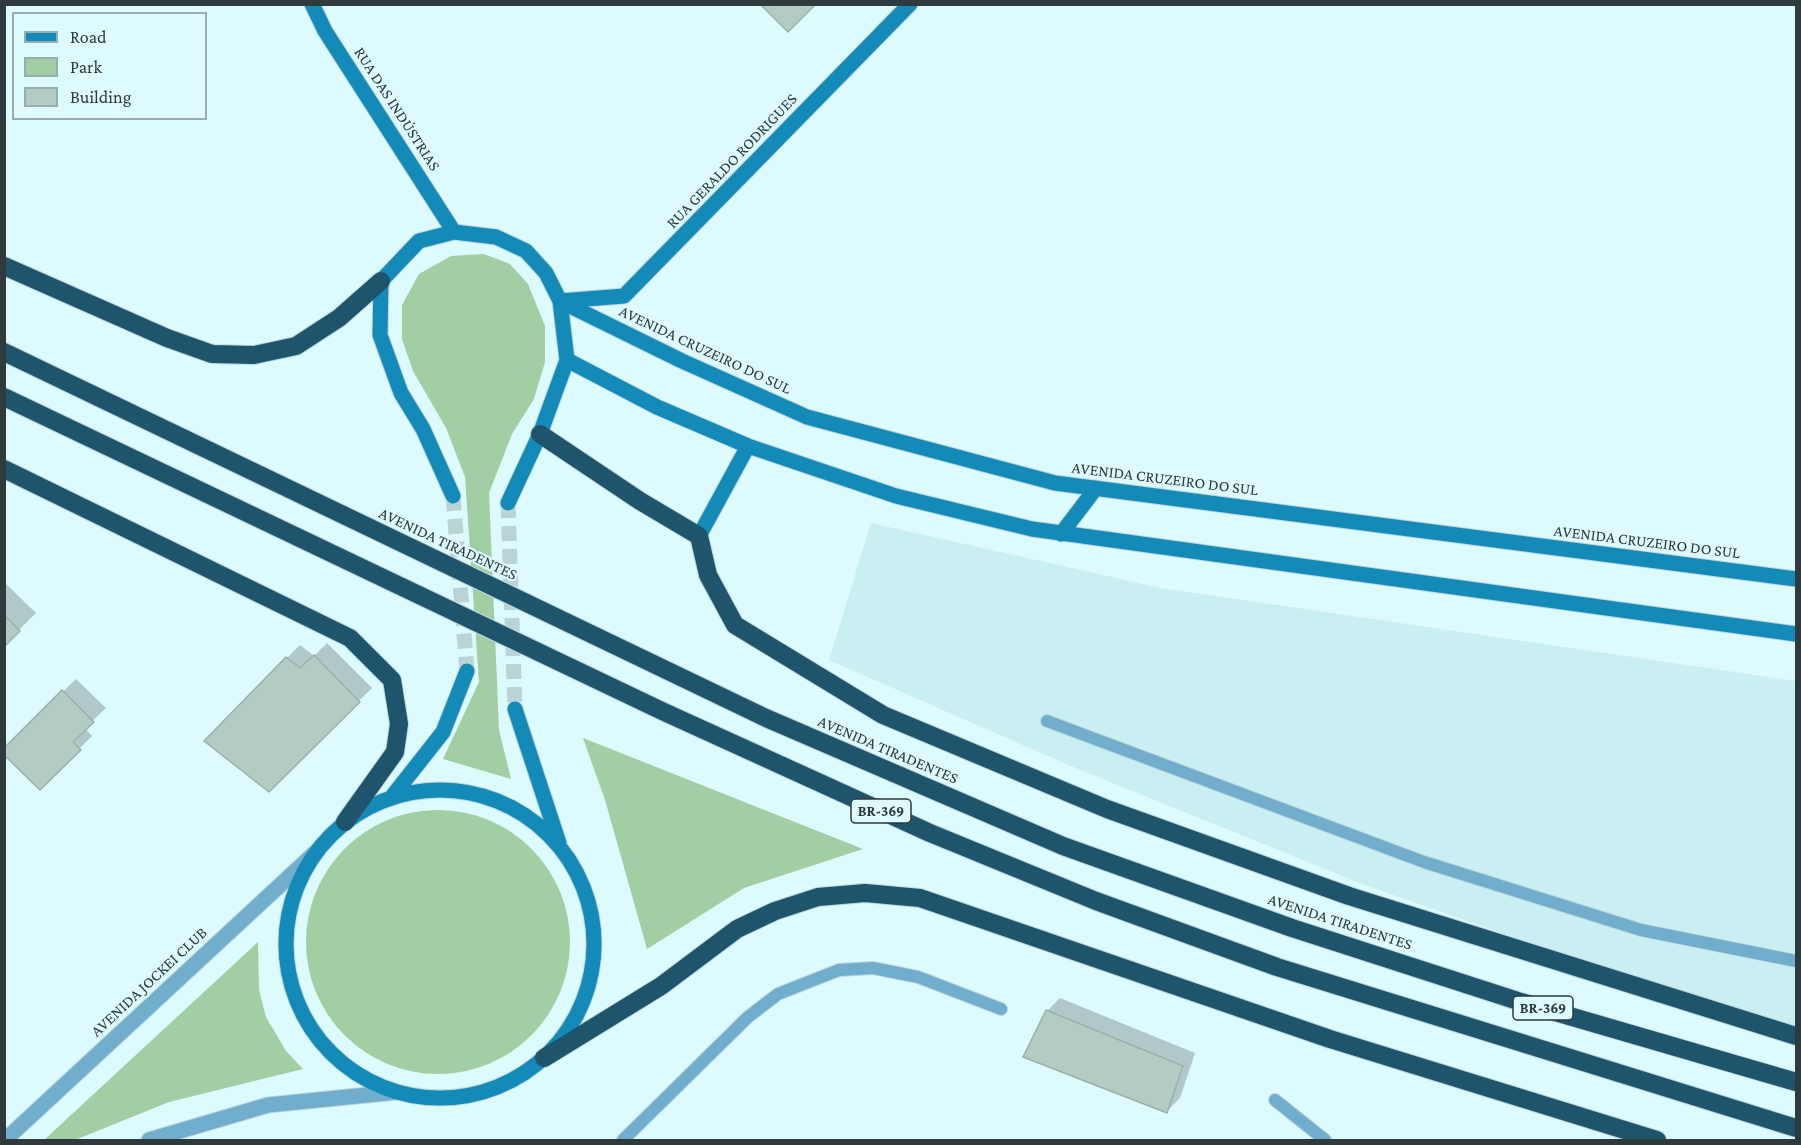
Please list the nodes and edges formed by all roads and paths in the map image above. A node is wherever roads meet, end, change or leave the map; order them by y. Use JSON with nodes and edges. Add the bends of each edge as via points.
{"nodes":[{"id":1,"x":312,"y":4,"type":"edge"},
{"id":2,"x":910,"y":4,"type":"edge"},
{"id":3,"x":454,"y":232,"type":"junction"},
{"id":4,"x":4,"y":266,"type":"edge"},
{"id":5,"x":381,"y":281,"type":"junction"},
{"id":6,"x":560,"y":301,"type":"junction"},
{"id":7,"x":4,"y":352,"type":"edge"},
{"id":8,"x":567,"y":360,"type":"junction"},
{"id":9,"x":4,"y":397,"type":"edge"},
{"id":10,"x":540,"y":434,"type":"junction"},
{"id":11,"x":748,"y":446,"type":"junction"},
{"id":12,"x":4,"y":469,"type":"edge"},
{"id":13,"x":1096,"y":488,"type":"junction"},
{"id":14,"x":453,"y":496,"type":"tunnel mouth"},
{"id":15,"x":508,"y":503,"type":"tunnel mouth"},
{"id":16,"x":1061,"y":534,"type":"junction"},
{"id":17,"x":699,"y":536,"type":"junction"},
{"id":18,"x":1797,"y":579,"type":"edge"},
{"id":19,"x":1797,"y":634,"type":"edge"},
{"id":20,"x":467,"y":671,"type":"tunnel mouth"},
{"id":21,"x":515,"y":709,"type":"tunnel mouth"},
{"id":22,"x":1047,"y":721,"type":"dead end"},
{"id":23,"x":391,"y":798,"type":"junction"},
{"id":24,"x":345,"y":822,"type":"junction"},
{"id":25,"x":560,"y":846,"type":"junction"},
{"id":26,"x":318,"y":850,"type":"junction"},
{"id":27,"x":1797,"y":961,"type":"edge"},
{"id":28,"x":1001,"y":1009,"type":"dead end"},
{"id":29,"x":1797,"y":1036,"type":"edge"},
{"id":30,"x":544,"y":1058,"type":"junction"},
{"id":31,"x":1797,"y":1082,"type":"edge"},
{"id":32,"x":397,"y":1092,"type":"junction"},
{"id":33,"x":1275,"y":1100,"type":"dead end"},
{"id":34,"x":1797,"y":1128,"type":"edge"},
{"id":35,"x":5,"y":1140,"type":"edge"},
{"id":36,"x":149,"y":1140,"type":"edge"},
{"id":37,"x":623,"y":1140,"type":"edge"},
{"id":38,"x":1325,"y":1140,"type":"edge"},
{"id":39,"x":1657,"y":1140,"type":"edge"}],
"edges":[{"from":1,"to":3,"type":"street","name":"RUA DAS INDÚSTRIAS","via":[[325,31]]},
{"from":2,"to":6,"type":"street","name":"RUA GERALDO RODRIGUES","via":[[624,296]]},
{"from":3,"to":5,"type":"street","via":[[419,241]]},
{"from":3,"to":6,"type":"street","via":[[496,237],[526,251],[546,273]]},
{"from":4,"to":5,"type":"highway","via":[[167,338],[213,354],[254,355],[296,346],[339,318]]},
{"from":5,"to":14,"type":"street","via":[[380,335],[387,362]]},
{"from":6,"to":8,"type":"street"},
{"from":6,"to":13,"type":"street","name":"AVENIDA CRUZEIRO DO SUL","via":[[807,417],[1055,483]]},
{"from":7,"to":31,"type":"highway","name":"AVENIDA TIRADENTES","number":"BR-369","via":[[766,718],[1063,846],[1292,928],[1521,1002]]},
{"from":8,"to":10,"type":"street"},
{"from":8,"to":11,"type":"street","via":[[657,407]]},
{"from":9,"to":34,"type":"highway","number":"BR-369","via":[[662,711],[930,833],[1277,967]]},
{"from":10,"to":15,"type":"street"},
{"from":10,"to":17,"type":"highway"},
{"from":11,"to":16,"type":"street","via":[[896,496]]},
{"from":11,"to":17,"type":"street"},
{"from":12,"to":24,"type":"highway","via":[[350,638],[392,680],[399,724],[395,752]]},
{"from":13,"to":16,"type":"street"},
{"from":13,"to":18,"type":"street","name":"AVENIDA CRUZEIRO DO SUL"},
{"from":16,"to":19,"type":"street"},
{"from":17,"to":29,"type":"highway","via":[[708,575],[735,625],[883,716],[1107,809],[1349,896]]},
{"from":20,"to":23,"type":"street","via":[[443,732]]},
{"from":21,"to":25,"type":"street"},
{"from":22,"to":27,"type":"lane","via":[[1424,862],[1641,930]]},
{"from":23,"to":24,"type":"street"},
{"from":23,"to":25,"type":"street","via":[[422,791],[483,796],[529,819]]},
{"from":24,"to":26,"type":"street"},
{"from":25,"to":30,"type":"street","via":[[588,897],[595,955],[580,1012]]},
{"from":26,"to":32,"type":"street","via":[[291,903],[286,962],[293,992],[322,1044],[344,1065]]},
{"from":26,"to":35,"type":"street","name":"AVENIDA JOCKEI CLUB"},
{"from":28,"to":37,"type":"lane","via":[[918,977],[873,968],[839,970],[778,994],[748,1017]]},
{"from":30,"to":32,"type":"street","via":[[524,1074],[475,1095],[423,1098]]},
{"from":30,"to":39,"type":"highway","via":[[661,986],[737,929],[818,897],[876,894],[920,898],[1330,1039]]},
{"from":32,"to":36,"type":"street","via":[[268,1105]]},
{"from":33,"to":38,"type":"lane"}]}
